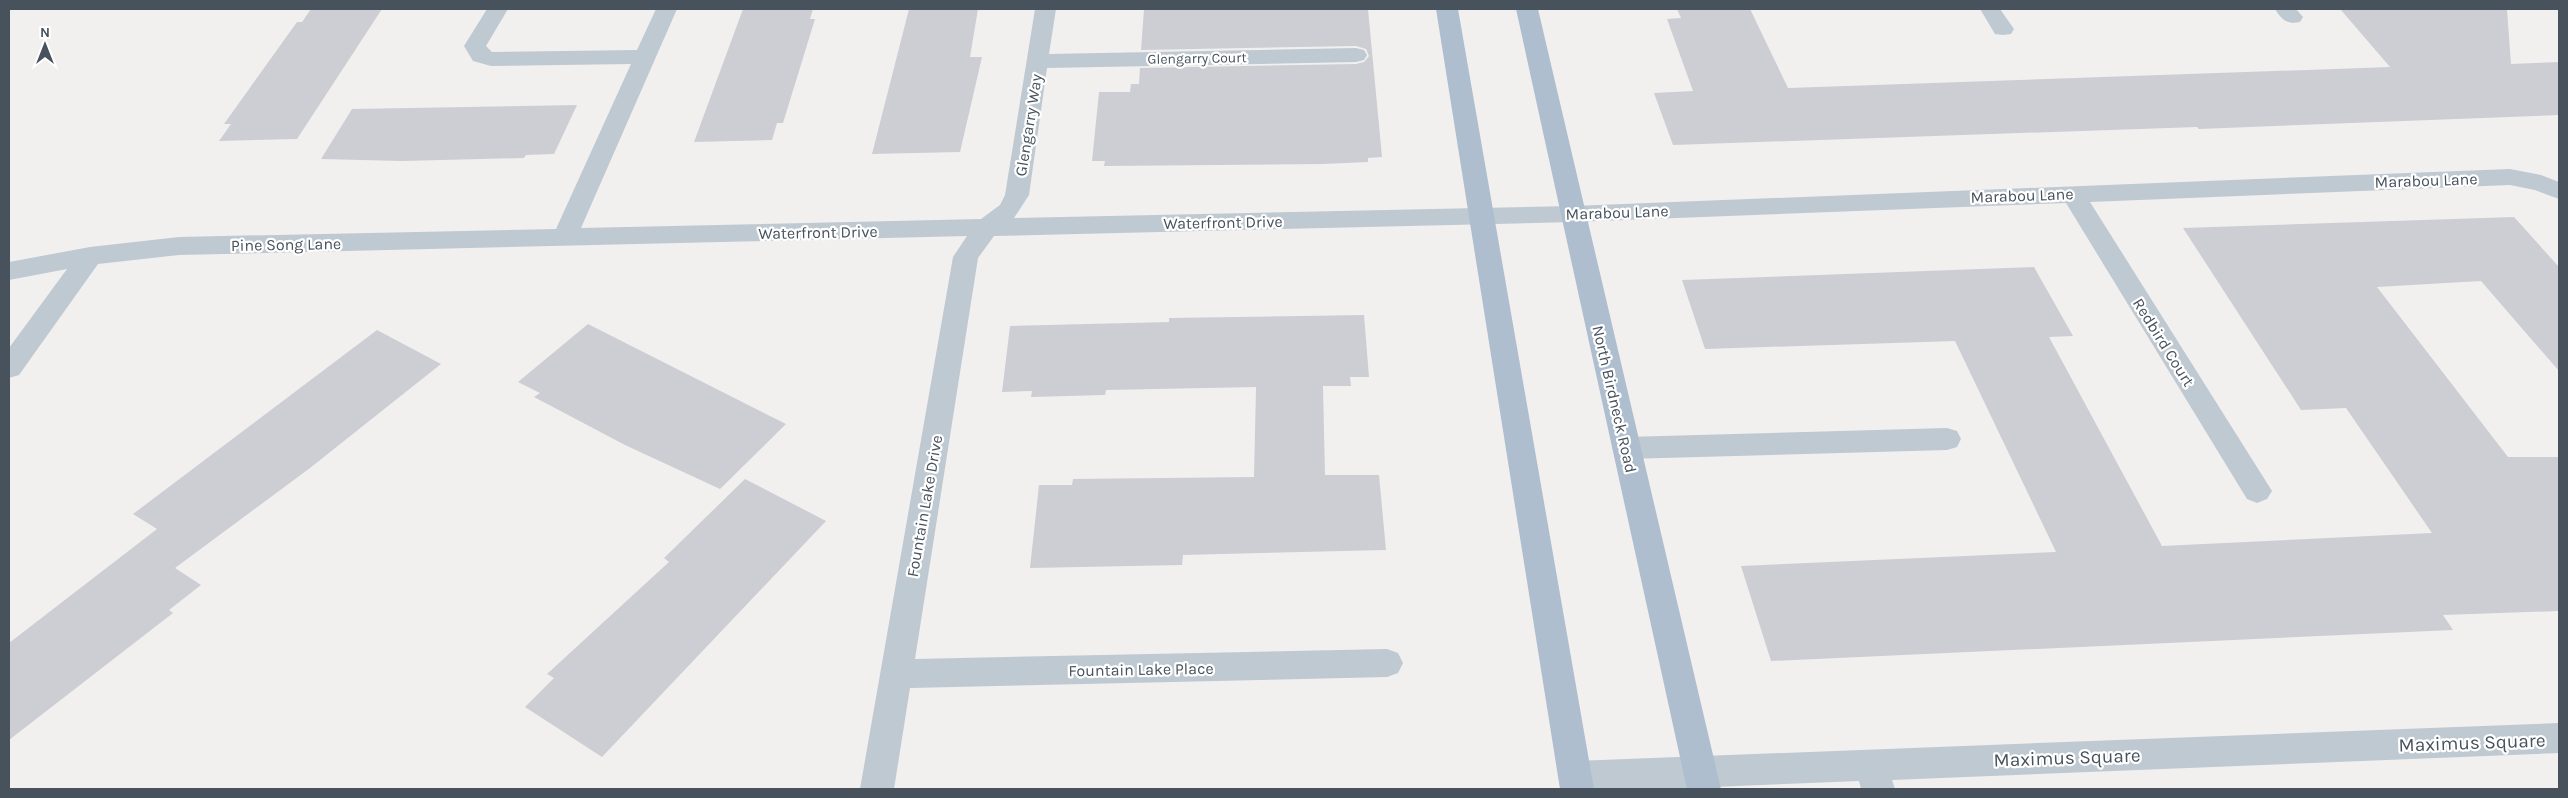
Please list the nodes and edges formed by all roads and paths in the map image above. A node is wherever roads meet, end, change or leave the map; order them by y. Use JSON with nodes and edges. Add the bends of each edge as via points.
{"nodes":[{"id":1,"x":666,"y":9,"type":"edge"},
{"id":2,"x":1046,"y":9,"type":"edge"},
{"id":3,"x":1447,"y":9,"type":"edge"},
{"id":4,"x":1527,"y":9,"type":"edge"},
{"id":5,"x":1990,"y":9,"type":"edge"},
{"id":6,"x":496,"y":11,"type":"edge"},
{"id":7,"x":2003,"y":29,"type":"dead end"},
{"id":8,"x":1356,"y":55,"type":"dead end"},
{"id":9,"x":645,"y":58,"type":"junction"},
{"id":10,"x":1038,"y":60,"type":"junction"},
{"id":11,"x":2559,"y":191,"type":"edge"},
{"id":12,"x":2072,"y":193,"type":"junction"},
{"id":13,"x":1573,"y":214,"type":"junction"},
{"id":14,"x":1482,"y":216,"type":"junction"},
{"id":15,"x":986,"y":228,"type":"junction"},
{"id":16,"x":565,"y":238,"type":"junction"},
{"id":17,"x":90,"y":256,"type":"junction"},
{"id":18,"x":9,"y":271,"type":"edge"},
{"id":19,"x":9,"y":368,"type":"edge"},
{"id":20,"x":1947,"y":439,"type":"dead end"},
{"id":21,"x":1626,"y":448,"type":"junction"},
{"id":22,"x":2257,"y":491,"type":"dead end"},
{"id":23,"x":1387,"y":663,"type":"dead end"},
{"id":24,"x":895,"y":674,"type":"junction"},
{"id":25,"x":2559,"y":738,"type":"edge"},
{"id":26,"x":1874,"y":777,"type":"edge"},
{"id":27,"x":1702,"y":781,"type":"edge"},
{"id":28,"x":1576,"y":783,"type":"edge"},
{"id":29,"x":877,"y":789,"type":"edge"}],
"edges":[{"from":1,"to":9,"type":"street"},
{"from":2,"to":10,"type":"street","name":"Glengarry Way"},
{"from":3,"to":14,"type":"main road"},
{"from":4,"to":13,"type":"main road","name":"North Birdneck Road"},
{"from":5,"to":7,"type":"street"},
{"from":6,"to":9,"type":"street","via":[[475,46],[481,56]]},
{"from":8,"to":10,"type":"street","name":"Glengarry Court"},
{"from":9,"to":16,"type":"street"},
{"from":10,"to":15,"type":"street","name":"Glengarry Way","via":[[1017,196],[1009,210]]},
{"from":11,"to":12,"type":"street","name":"Marabou Lane","via":[[2541,183],[2510,177]]},
{"from":12,"to":13,"type":"street","name":"Marabou Lane"},
{"from":12,"to":22,"type":"street","name":"Redbird Court"},
{"from":13,"to":14,"type":"street","name":"Marabou Lane"},
{"from":13,"to":21,"type":"main road","name":"North Birdneck Road"},
{"from":14,"to":15,"type":"street","name":"Waterfront Drive"},
{"from":14,"to":28,"type":"main road"},
{"from":15,"to":16,"type":"street","name":"Waterfront Drive"},
{"from":15,"to":24,"type":"street","name":"Fountain Lake Drive","via":[[966,256]]},
{"from":16,"to":17,"type":"street","name":"Pine Song Lane","via":[[179,246]]},
{"from":17,"to":18,"type":"street","name":"Pine Song Lane"},
{"from":17,"to":19,"type":"street"},
{"from":20,"to":21,"type":"street"},
{"from":21,"to":27,"type":"main road","name":"North Birdneck Road"},
{"from":23,"to":24,"type":"street","name":"Fountain Lake Place"},
{"from":24,"to":29,"type":"street","name":"Fountain Lake Drive"},
{"from":25,"to":26,"type":"street","name":"Maximus Square"},
{"from":26,"to":27,"type":"street","name":"Maximus Square"},
{"from":27,"to":28,"type":"street","name":"Maximus Square"}]}
